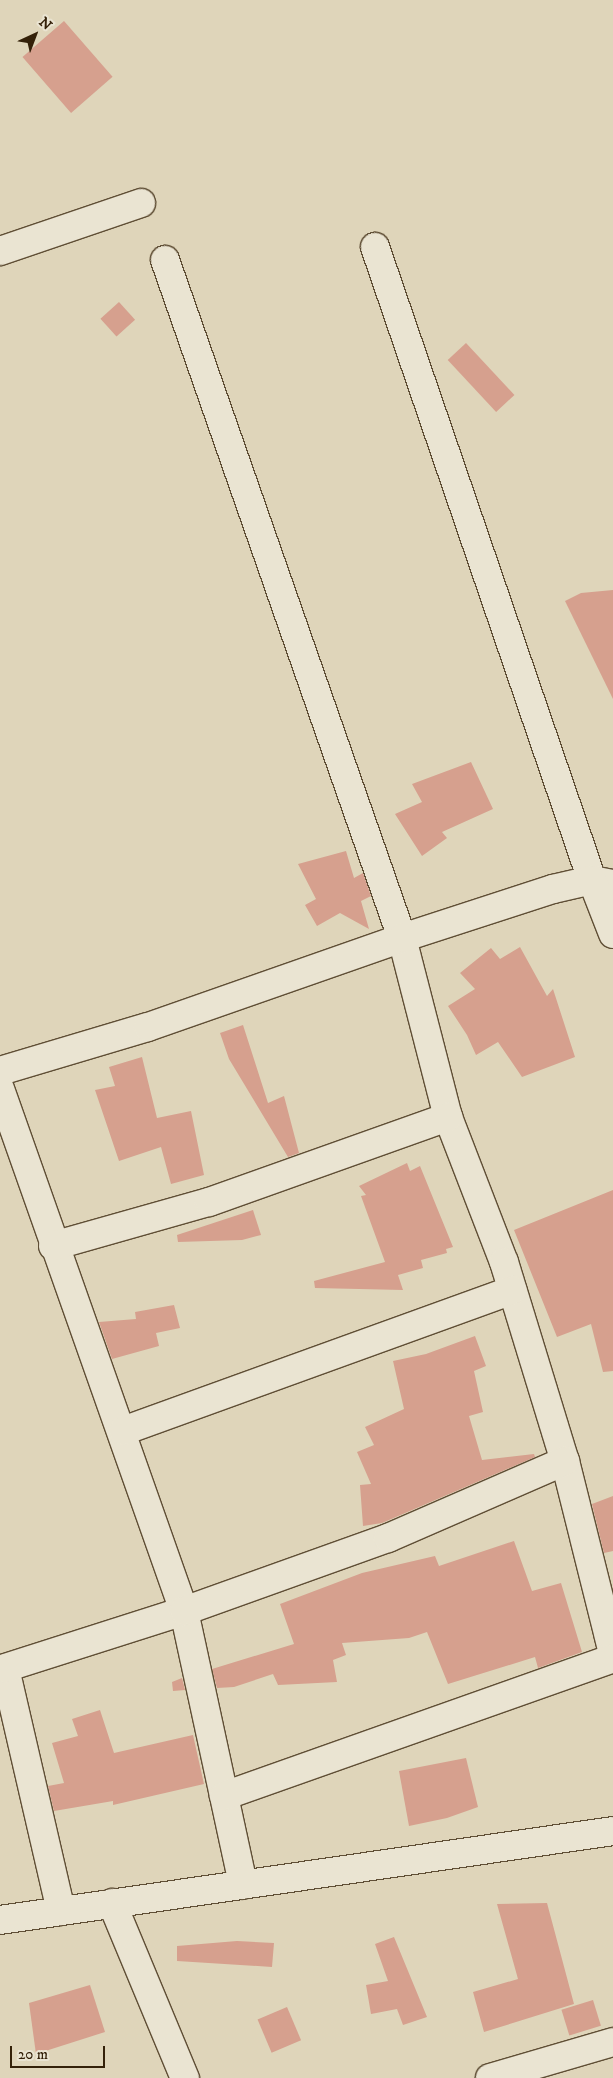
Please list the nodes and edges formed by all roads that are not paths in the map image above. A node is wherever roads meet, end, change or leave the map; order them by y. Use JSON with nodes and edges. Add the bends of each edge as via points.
{"nodes":[{"id":1,"x":140,"y":203,"type":"dead end"},
{"id":2,"x":375,"y":247,"type":"dead end"},
{"id":3,"x":0,"y":251,"type":"edge"},
{"id":4,"x":165,"y":260,"type":"dead end"},
{"id":5,"x":603,"y":882,"type":"edge"},
{"id":6,"x":613,"y":934,"type":"edge"},
{"id":7,"x":402,"y":938,"type":"junction"},
{"id":8,"x":0,"y":1071,"type":"edge"},
{"id":9,"x":0,"y":1089,"type":"edge"},
{"id":10,"x":448,"y":1116,"type":"junction"},
{"id":11,"x":53,"y":1246,"type":"junction"},
{"id":12,"x":512,"y":1290,"type":"junction"},
{"id":13,"x":123,"y":1432,"type":"junction"},
{"id":14,"x":564,"y":1462,"type":"junction"},
{"id":15,"x":184,"y":1611,"type":"junction"},
{"id":16,"x":613,"y":1653,"type":"edge"},
{"id":17,"x":613,"y":1658,"type":"edge"},
{"id":18,"x":2,"y":1668,"type":"edge"},
{"id":19,"x":224,"y":1796,"type":"junction"},
{"id":20,"x":613,"y":1831,"type":"edge"},
{"id":21,"x":243,"y":1885,"type":"junction"},
{"id":22,"x":112,"y":1903,"type":"junction"},
{"id":23,"x":61,"y":1911,"type":"junction"},
{"id":24,"x":0,"y":1920,"type":"edge"},
{"id":25,"x":613,"y":2042,"type":"edge"},
{"id":26,"x":185,"y":2078,"type":"edge"},
{"id":27,"x":490,"y":2078,"type":"edge"}],
"edges":[{"from":1,"to":3,"type":"street"},
{"from":2,"to":5,"type":"street"},
{"from":4,"to":7,"type":"street"},
{"from":5,"to":6,"type":"street"},
{"from":5,"to":7,"type":"street","via":[[553,889]]},
{"from":7,"to":8,"type":"street","via":[[148,1027]]},
{"from":7,"to":10,"type":"street"},
{"from":9,"to":11,"type":"street"},
{"from":10,"to":11,"type":"street","via":[[210,1202]]},
{"from":10,"to":12,"type":"street"},
{"from":11,"to":13,"type":"street"},
{"from":12,"to":13,"type":"street"},
{"from":12,"to":14,"type":"street"},
{"from":13,"to":15,"type":"street"},
{"from":14,"to":15,"type":"street","via":[[388,1538]]},
{"from":14,"to":16,"type":"street"},
{"from":15,"to":18,"type":"street"},
{"from":15,"to":19,"type":"street"},
{"from":17,"to":19,"type":"street"},
{"from":18,"to":23,"type":"street"},
{"from":19,"to":21,"type":"street"},
{"from":20,"to":21,"type":"street"},
{"from":21,"to":22,"type":"street"},
{"from":22,"to":23,"type":"street"},
{"from":22,"to":26,"type":"street"},
{"from":23,"to":24,"type":"street"},
{"from":25,"to":27,"type":"street"}]}
